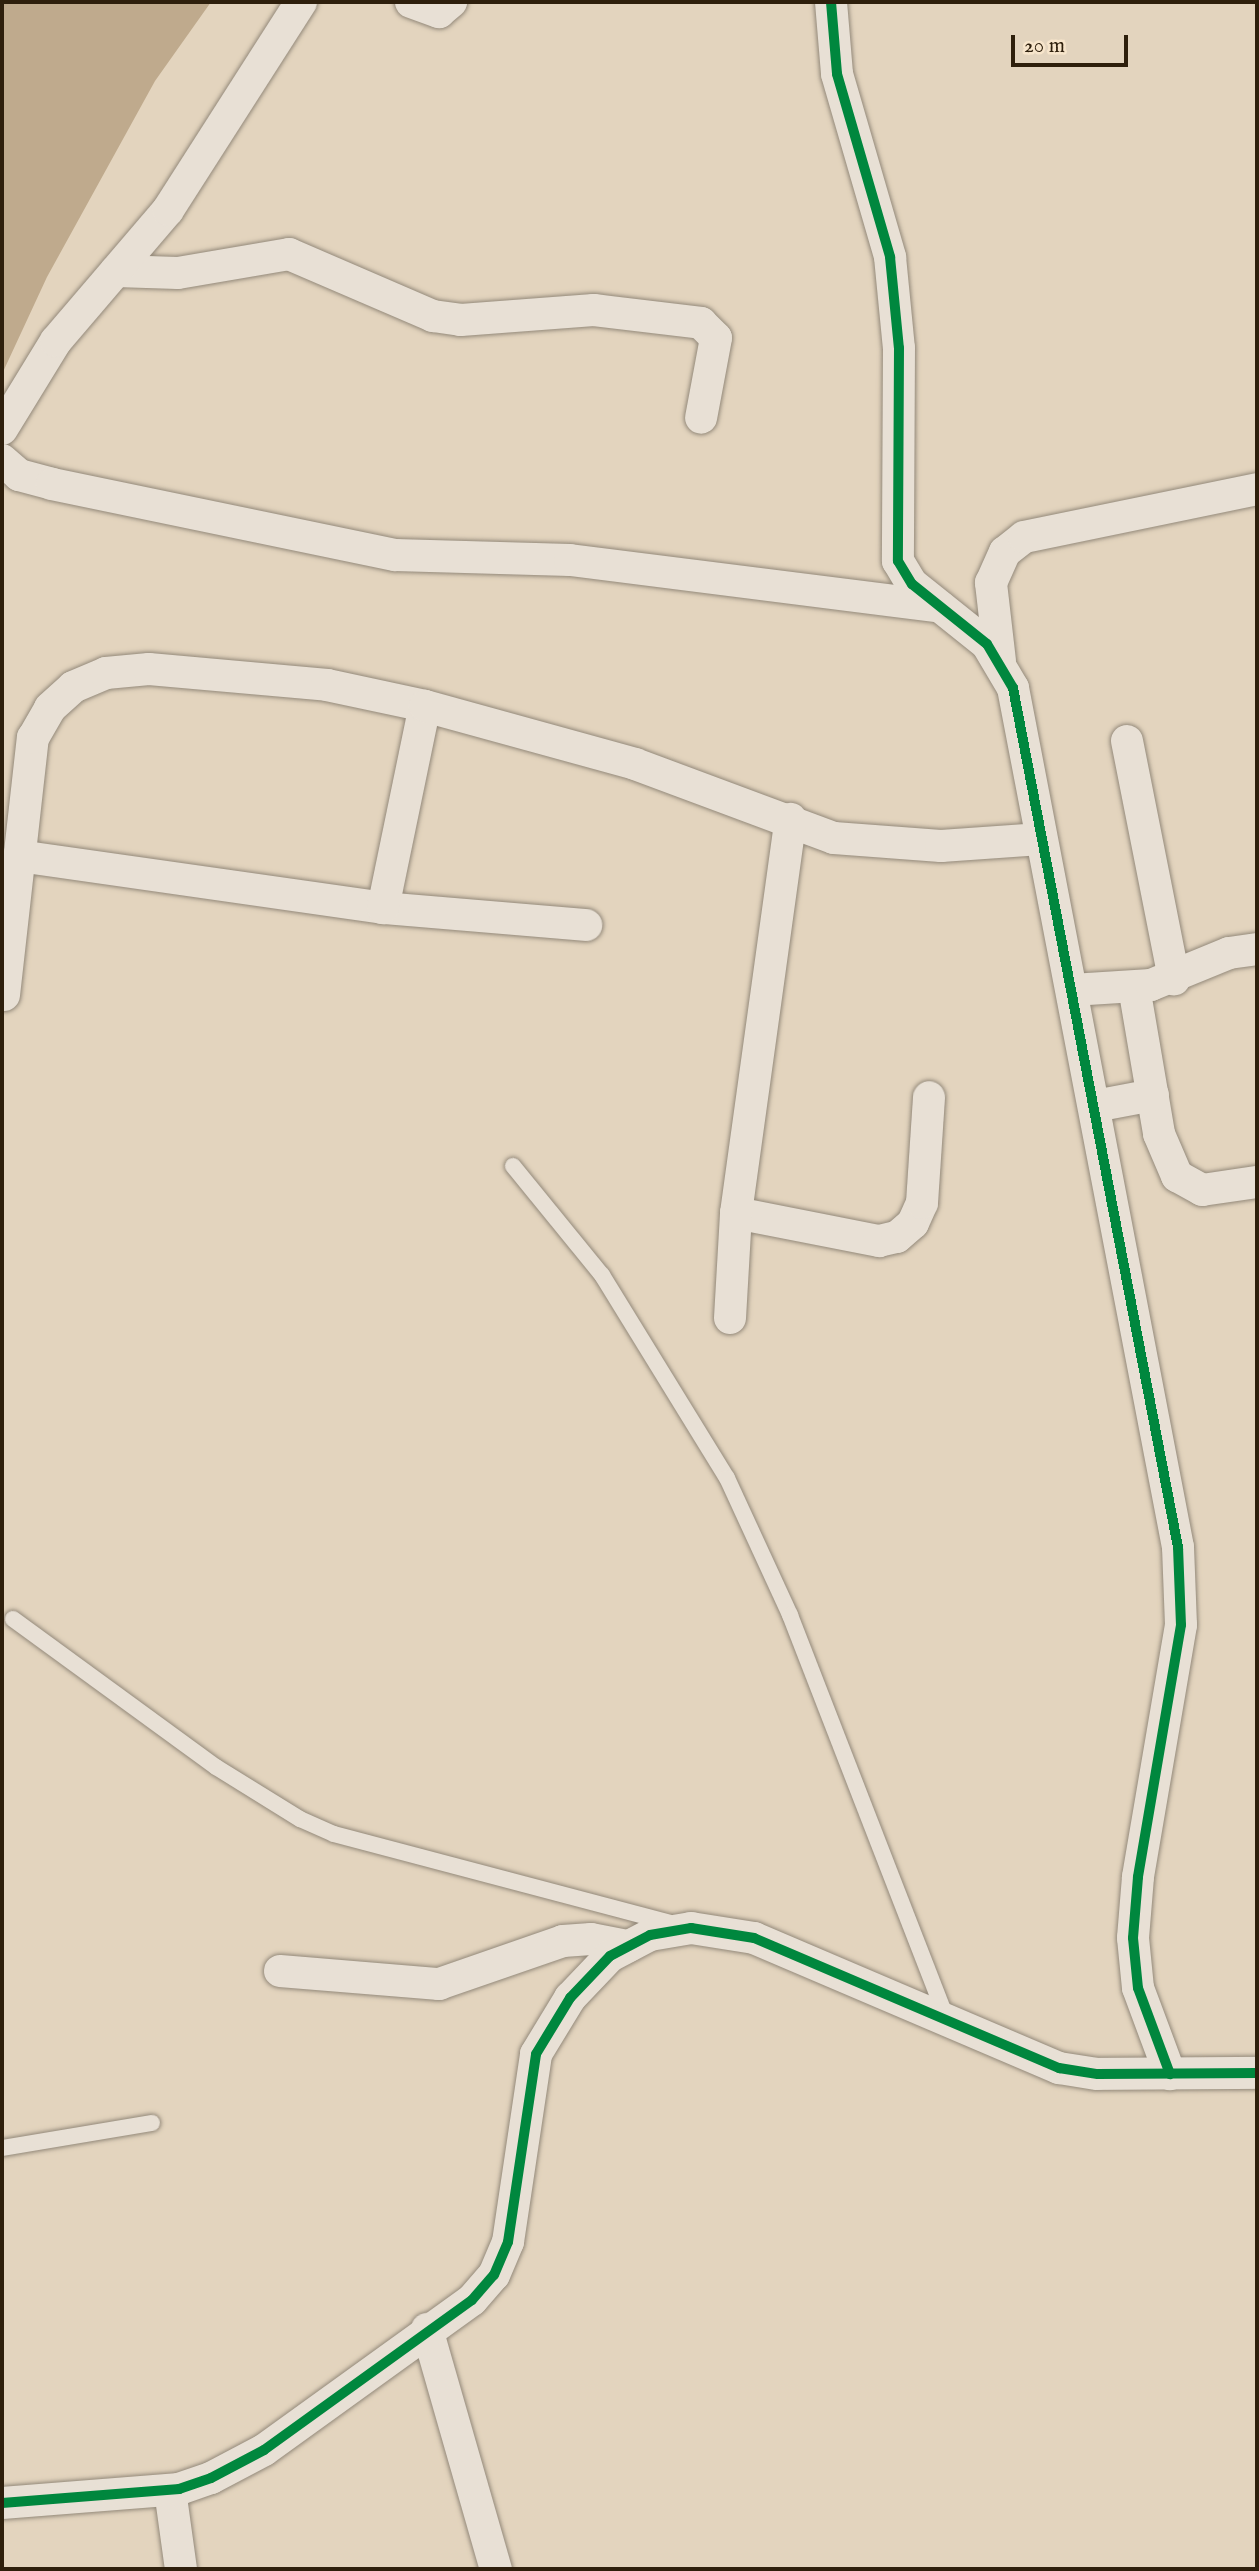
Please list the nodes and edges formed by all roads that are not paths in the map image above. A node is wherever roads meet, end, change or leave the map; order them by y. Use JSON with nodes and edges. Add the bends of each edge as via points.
{"nodes":[{"id":1,"x":300,"y":2,"type":"edge"},
{"id":2,"x":411,"y":2,"type":"edge"},
{"id":3,"x":451,"y":2,"type":"edge"},
{"id":4,"x":831,"y":2,"type":"edge"},
{"id":5,"x":116,"y":271,"type":"junction"},
{"id":6,"x":701,"y":418,"type":"dead end"},
{"id":7,"x":2,"y":429,"type":"edge"},
{"id":8,"x":2,"y":460,"type":"edge"},
{"id":9,"x":1257,"y":489,"type":"edge"},
{"id":10,"x":942,"y":607,"type":"junction"},
{"id":11,"x":1000,"y":661,"type":"junction"},
{"id":12,"x":425,"y":706,"type":"junction"},
{"id":13,"x":1127,"y":741,"type":"dead end"},
{"id":14,"x":791,"y":819,"type":"junction"},
{"id":15,"x":1041,"y":839,"type":"junction"},
{"id":16,"x":19,"y":856,"type":"junction"},
{"id":17,"x":383,"y":908,"type":"junction"},
{"id":18,"x":586,"y":925,"type":"dead end"},
{"id":19,"x":1257,"y":950,"type":"edge"},
{"id":20,"x":1174,"y":979,"type":"junction"},
{"id":21,"x":1134,"y":987,"type":"junction"},
{"id":22,"x":1072,"y":990,"type":"junction"},
{"id":23,"x":4,"y":995,"type":"dead end"},
{"id":24,"x":1153,"y":1095,"type":"junction"},
{"id":25,"x":929,"y":1097,"type":"dead end"},
{"id":26,"x":1095,"y":1106,"type":"junction"},
{"id":27,"x":513,"y":1166,"type":"dead end"},
{"id":28,"x":1257,"y":1182,"type":"edge"},
{"id":29,"x":736,"y":1213,"type":"junction"},
{"id":30,"x":730,"y":1318,"type":"dead end"},
{"id":31,"x":13,"y":1619,"type":"dead end"},
{"id":32,"x":691,"y":1928,"type":"junction"},
{"id":33,"x":628,"y":1946,"type":"junction"},
{"id":34,"x":279,"y":1971,"type":"dead end"},
{"id":35,"x":947,"y":2020,"type":"junction"},
{"id":36,"x":1257,"y":2073,"type":"edge"},
{"id":37,"x":1170,"y":2074,"type":"junction"},
{"id":38,"x":152,"y":2123,"type":"dead end"},
{"id":39,"x":2,"y":2148,"type":"edge"},
{"id":40,"x":427,"y":2329,"type":"junction"},
{"id":41,"x":170,"y":2490,"type":"junction"},
{"id":42,"x":2,"y":2502,"type":"edge"},
{"id":43,"x":181,"y":2569,"type":"edge"},
{"id":44,"x":496,"y":2569,"type":"edge"}],
"edges":[{"from":1,"to":5,"type":"street","via":[[175,200]]},
{"from":2,"to":3,"type":"street","via":[[439,12]]},
{"from":4,"to":10,"type":"street","via":[[837,74],[890,257],[899,348],[898,561],[912,584]]},
{"from":5,"to":6,"type":"street","via":[[178,272],[289,254],[399,304],[443,317],[594,310],[701,323],[716,338]]},
{"from":5,"to":7,"type":"street","via":[[55,341]]},
{"from":8,"to":10,"type":"street","via":[[19,475],[52,484],[395,555],[570,560]]},
{"from":9,"to":11,"type":"street","via":[[1024,537],[1006,552],[991,583]]},
{"from":10,"to":11,"type":"street"},
{"from":11,"to":15,"type":"street","via":[[1013,688]]},
{"from":12,"to":14,"type":"street","via":[[635,764]]},
{"from":12,"to":16,"type":"street","via":[[327,685],[149,669],[106,673],[73,687],[50,708],[33,738]]},
{"from":12,"to":17,"type":"street"},
{"from":13,"to":20,"type":"street"},
{"from":14,"to":15,"type":"street","via":[[834,838],[879,844]]},
{"from":14,"to":29,"type":"street"},
{"from":15,"to":22,"type":"street"},
{"from":16,"to":17,"type":"street"},
{"from":16,"to":23,"type":"street"},
{"from":17,"to":18,"type":"street"},
{"from":19,"to":20,"type":"street","via":[[1229,953]]},
{"from":20,"to":21,"type":"street"},
{"from":21,"to":22,"type":"street"},
{"from":21,"to":24,"type":"street"},
{"from":22,"to":26,"type":"street"},
{"from":24,"to":26,"type":"street"},
{"from":24,"to":28,"type":"street","via":[[1166,1158],[1189,1186],[1202,1190]]},
{"from":25,"to":29,"type":"street","via":[[922,1203],[913,1223],[897,1237],[879,1241]]},
{"from":26,"to":37,"type":"street","via":[[1178,1547],[1181,1625],[1138,1877],[1133,1938],[1138,1988]]},
{"from":27,"to":35,"type":"lane","via":[[602,1275],[727,1478],[790,1615]]},
{"from":29,"to":30,"type":"street"},
{"from":31,"to":32,"type":"lane","via":[[216,1767],[300,1819],[334,1834]]},
{"from":32,"to":33,"type":"street","via":[[650,1935]]},
{"from":32,"to":35,"type":"street","via":[[754,1938]]},
{"from":33,"to":34,"type":"street","via":[[591,1939],[563,1941],[439,1984]]},
{"from":33,"to":40,"type":"street","via":[[610,1956],[570,1998],[536,2054],[508,2242],[494,2275],[471,2300]]},
{"from":35,"to":37,"type":"street","via":[[1059,2068]]},
{"from":36,"to":37,"type":"street"},
{"from":38,"to":39,"type":"lane"},
{"from":40,"to":41,"type":"street","via":[[246,2461]]},
{"from":40,"to":44,"type":"street"},
{"from":41,"to":42,"type":"street"},
{"from":41,"to":43,"type":"street"}]}
